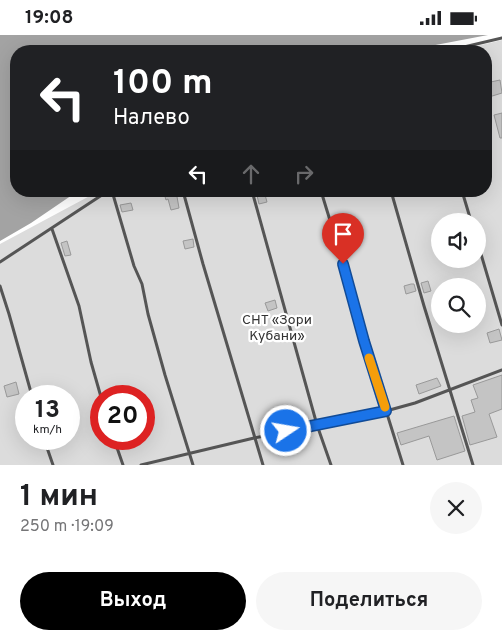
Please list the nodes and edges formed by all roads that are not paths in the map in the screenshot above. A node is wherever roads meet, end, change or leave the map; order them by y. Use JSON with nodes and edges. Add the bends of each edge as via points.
{"nodes":[{"id":1,"x":502,"y":38,"type":"edge"},
{"id":2,"x":473,"y":45,"type":"edge"},
{"id":3,"x":99,"y":197,"type":"edge"},
{"id":4,"x":114,"y":197,"type":"edge"},
{"id":5,"x":185,"y":197,"type":"edge"},
{"id":6,"x":254,"y":197,"type":"edge"},
{"id":7,"x":323,"y":197,"type":"edge"},
{"id":8,"x":392,"y":197,"type":"edge"},
{"id":9,"x":464,"y":197,"type":"edge"},
{"id":10,"x":469,"y":213,"type":"edge"},
{"id":11,"x":52,"y":229,"type":"junction"},
{"id":12,"x":0,"y":262,"type":"edge"},
{"id":13,"x":485,"y":268,"type":"edge"},
{"id":14,"x":0,"y":287,"type":"edge"},
{"id":15,"x":502,"y":325,"type":"edge"},
{"id":16,"x":502,"y":370,"type":"edge"},
{"id":17,"x":29,"y":385,"type":"edge"},
{"id":18,"x":98,"y":385,"type":"edge"},
{"id":19,"x":449,"y":390,"type":"junction"},
{"id":20,"x":386,"y":411,"type":"junction"},
{"id":21,"x":317,"y":425,"type":"junction"},
{"id":22,"x":254,"y":438,"type":"junction"},
{"id":23,"x":48,"y":450,"type":"edge"},
{"id":24,"x":117,"y":450,"type":"edge"},
{"id":25,"x":190,"y":453,"type":"junction"},
{"id":26,"x":53,"y":465,"type":"edge"},
{"id":27,"x":122,"y":465,"type":"edge"},
{"id":28,"x":141,"y":465,"type":"edge"},
{"id":29,"x":193,"y":465,"type":"edge"},
{"id":30,"x":263,"y":465,"type":"edge"},
{"id":31,"x":331,"y":465,"type":"edge"},
{"id":32,"x":403,"y":465,"type":"edge"},
{"id":33,"x":473,"y":465,"type":"edge"}],
"edges":[{"from":1,"to":2,"type":"lane"},
{"from":3,"to":11,"type":"lane"},
{"from":4,"to":25,"type":"lane"},
{"from":5,"to":22,"type":"lane"},
{"from":6,"to":21,"type":"lane"},
{"from":7,"to":20,"type":"lane"},
{"from":8,"to":19,"type":"lane"},
{"from":9,"to":10,"type":"lane"},
{"from":11,"to":12,"type":"lane"},
{"from":11,"to":18,"type":"lane","via":[[79,306]]},
{"from":13,"to":15,"type":"lane"},
{"from":14,"to":17,"type":"lane"},
{"from":16,"to":19,"type":"lane"},
{"from":19,"to":20,"type":"lane"},
{"from":19,"to":33,"type":"lane"},
{"from":20,"to":21,"type":"lane"},
{"from":20,"to":32,"type":"lane"},
{"from":21,"to":22,"type":"lane"},
{"from":21,"to":31,"type":"lane"},
{"from":22,"to":25,"type":"lane"},
{"from":22,"to":30,"type":"lane"},
{"from":23,"to":26,"type":"lane"},
{"from":24,"to":27,"type":"lane"},
{"from":25,"to":28,"type":"lane"},
{"from":25,"to":29,"type":"lane"}]}
